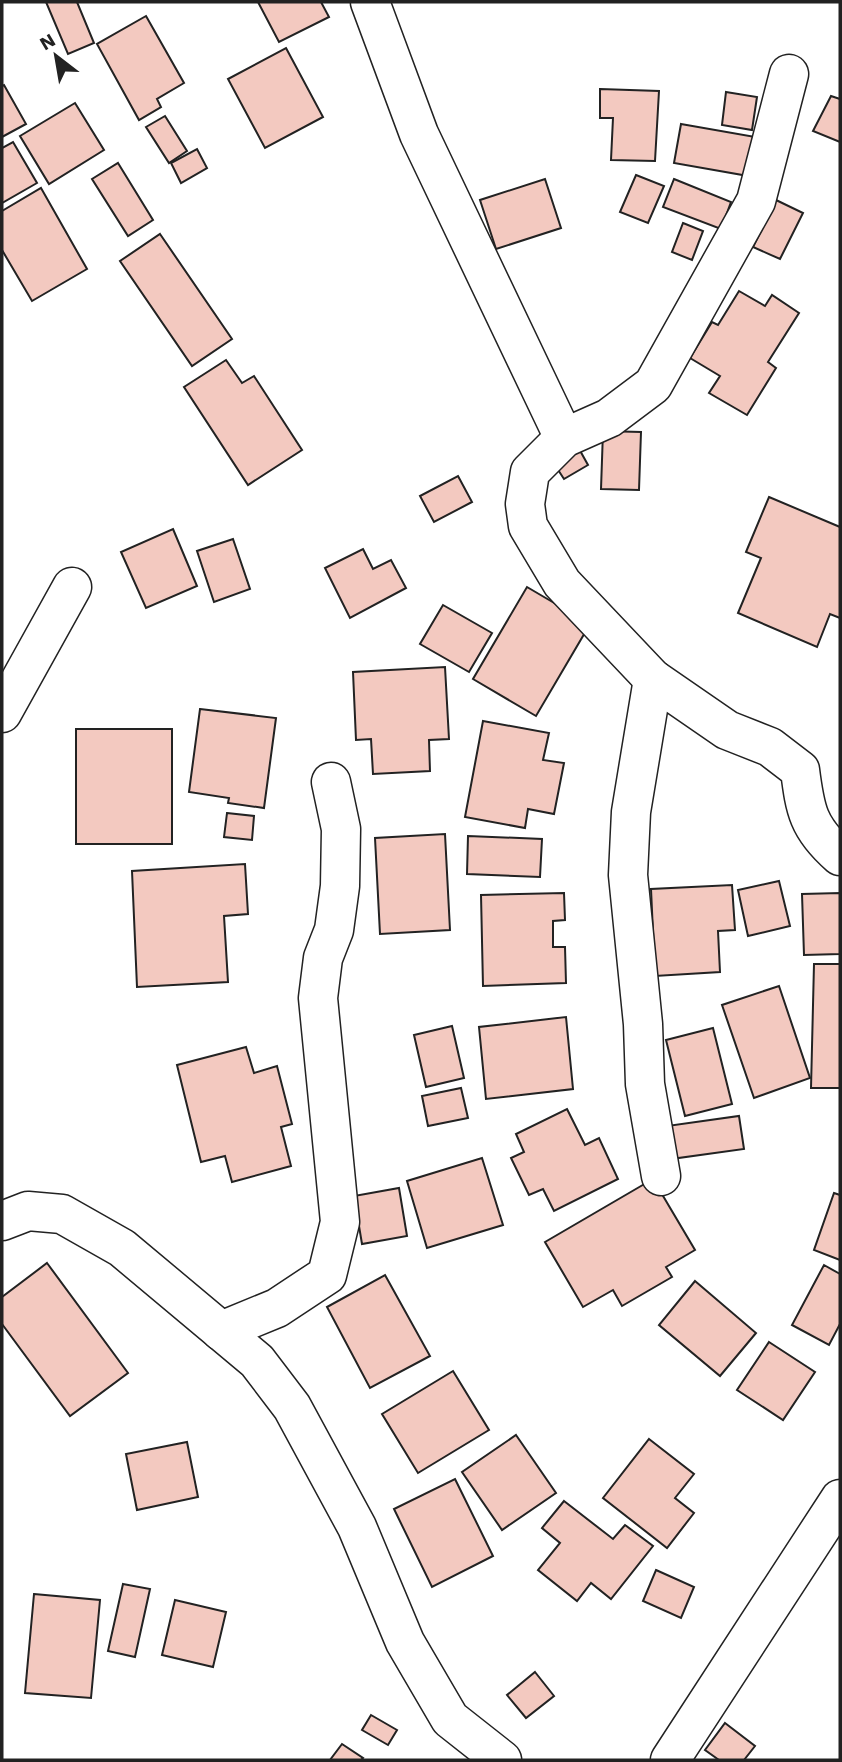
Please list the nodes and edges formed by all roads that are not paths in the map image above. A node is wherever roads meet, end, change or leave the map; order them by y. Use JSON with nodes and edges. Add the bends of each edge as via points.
{"nodes":[{"id":1,"x":370,"y":2,"type":"edge"},
{"id":2,"x":789,"y":74,"type":"dead end"},
{"id":3,"x":564,"y":438,"type":"junction"},
{"id":4,"x":72,"y":587,"type":"dead end"},
{"id":5,"x":653,"y":678,"type":"junction"},
{"id":6,"x":2,"y":713,"type":"edge"},
{"id":7,"x":331,"y":782,"type":"dead end"},
{"id":8,"x":840,"y":856,"type":"edge"},
{"id":9,"x":660,"y":1176,"type":"dead end"},
{"id":10,"x":2,"y":1221,"type":"edge"},
{"id":11,"x":222,"y":1331,"type":"junction"},
{"id":12,"x":840,"y":1499,"type":"edge"},
{"id":13,"x":502,"y":1760,"type":"edge"},
{"id":14,"x":670,"y":1760,"type":"edge"}],
"edges":[{"from":1,"to":3,"type":"street","via":[[419,134]]},
{"from":2,"to":3,"type":"street","via":[[756,201],[653,385],[609,418]]},
{"from":3,"to":5,"type":"street","via":[[530,472],[525,504],[528,526],[562,583]]},
{"from":4,"to":6,"type":"street"},
{"from":5,"to":8,"type":"street","via":[[727,730],[770,747],[800,770],[805,805],[819,837]]},
{"from":5,"to":9,"type":"street","via":[[631,813],[628,875],[645,1084]]},
{"from":7,"to":11,"type":"street","via":[[341,829],[340,886],[318,998],[340,1222],[327,1275],[277,1308]]},
{"from":10,"to":11,"type":"street","via":[[27,1211],[62,1214],[122,1248]]},
{"from":11,"to":13,"type":"street","via":[[257,1361],[292,1407],[357,1527],[405,1642],[450,1719]]},
{"from":12,"to":14,"type":"street"}]}
